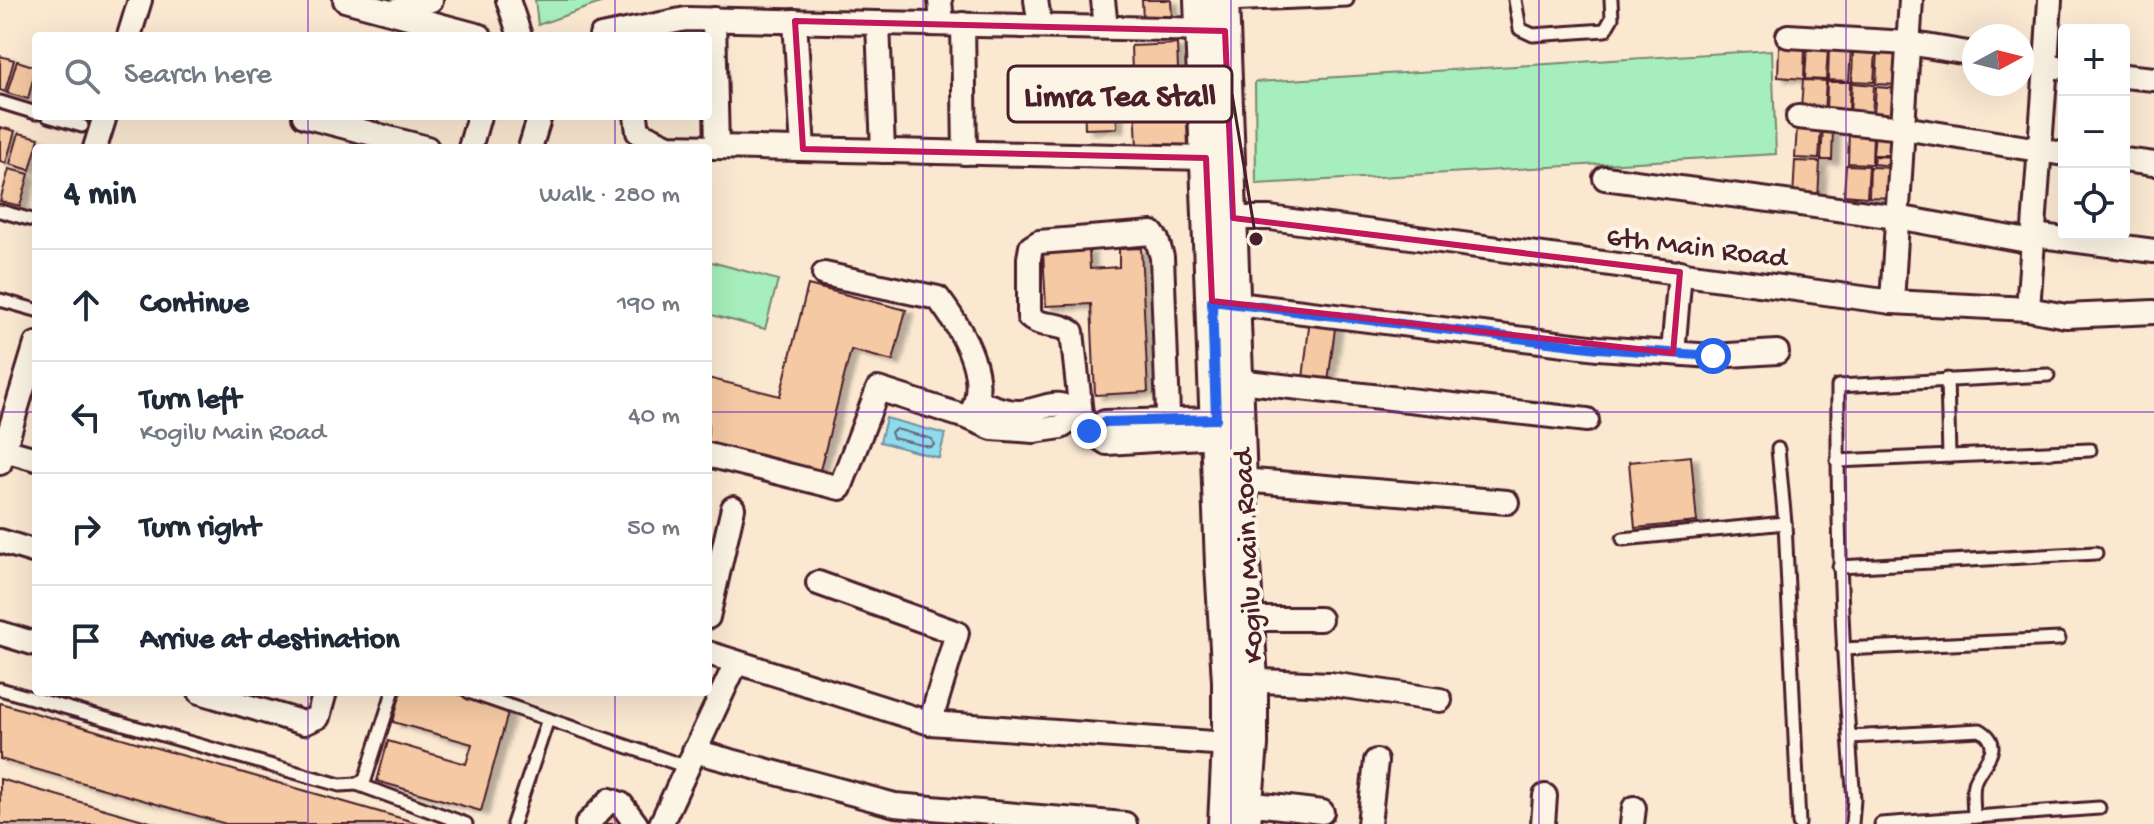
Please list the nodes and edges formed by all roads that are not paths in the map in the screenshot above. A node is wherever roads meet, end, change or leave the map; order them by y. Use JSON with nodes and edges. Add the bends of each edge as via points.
{"nodes":[{"id":1,"x":140,"y":0,"type":"edge"},
{"id":2,"x":345,"y":0,"type":"edge"},
{"id":3,"x":431,"y":0,"type":"edge"},
{"id":4,"x":508,"y":0,"type":"edge"},
{"id":5,"x":940,"y":0,"type":"edge"},
{"id":6,"x":1036,"y":0,"type":"edge"},
{"id":7,"x":1103,"y":0,"type":"edge"},
{"id":8,"x":1347,"y":0,"type":"edge"},
{"id":9,"x":1515,"y":0,"type":"edge"},
{"id":10,"x":1611,"y":0,"type":"edge"},
{"id":11,"x":1911,"y":0,"type":"edge"},
{"id":12,"x":2050,"y":0,"type":"edge"},
{"id":13,"x":391,"y":12,"type":"junction"},
{"id":14,"x":1215,"y":13,"type":"edge"},
{"id":15,"x":865,"y":15,"type":"edge"},
{"id":16,"x":714,"y":19,"type":"junction"},
{"id":17,"x":795,"y":21,"type":"junction"},
{"id":18,"x":952,"y":24,"type":"junction"},
{"id":19,"x":1040,"y":26,"type":"junction"},
{"id":20,"x":1106,"y":27,"type":"junction"},
{"id":21,"x":130,"y":32,"type":"edge"},
{"id":22,"x":465,"y":32,"type":"edge"},
{"id":23,"x":519,"y":32,"type":"edge"},
{"id":24,"x":633,"y":32,"type":"edge"},
{"id":25,"x":1788,"y":36,"type":"dead end"},
{"id":26,"x":1908,"y":43,"type":"junction"},
{"id":27,"x":1962,"y":52,"type":"edge"},
{"id":28,"x":2034,"y":63,"type":"edge"},
{"id":29,"x":2055,"y":67,"type":"edge"},
{"id":30,"x":2130,"y":77,"type":"edge"},
{"id":31,"x":2154,"y":79,"type":"edge"},
{"id":32,"x":0,"y":102,"type":"edge"},
{"id":33,"x":32,"y":112,"type":"edge"},
{"id":34,"x":1798,"y":117,"type":"dead end"},
{"id":35,"x":62,"y":120,"type":"edge"},
{"id":36,"x":104,"y":120,"type":"edge"},
{"id":37,"x":319,"y":120,"type":"edge"},
{"id":38,"x":478,"y":120,"type":"edge"},
{"id":39,"x":539,"y":120,"type":"edge"},
{"id":40,"x":636,"y":120,"type":"edge"},
{"id":41,"x":82,"y":126,"type":"dead end"},
{"id":42,"x":1903,"y":128,"type":"junction"},
{"id":43,"x":96,"y":144,"type":"edge"},
{"id":44,"x":412,"y":144,"type":"edge"},
{"id":45,"x":471,"y":144,"type":"edge"},
{"id":46,"x":531,"y":144,"type":"edge"},
{"id":47,"x":664,"y":144,"type":"edge"},
{"id":48,"x":712,"y":147,"type":"edge"},
{"id":49,"x":717,"y":147,"type":"junction"},
{"id":50,"x":803,"y":149,"type":"junction"},
{"id":51,"x":883,"y":151,"type":"junction"},
{"id":52,"x":2038,"y":152,"type":"junction"},
{"id":53,"x":965,"y":153,"type":"junction"},
{"id":54,"x":2058,"y":154,"type":"edge"},
{"id":55,"x":1206,"y":158,"type":"junction"},
{"id":56,"x":2130,"y":161,"type":"edge"},
{"id":57,"x":2154,"y":164,"type":"edge"},
{"id":58,"x":1605,"y":178,"type":"dead end"},
{"id":59,"x":0,"y":211,"type":"edge"},
{"id":60,"x":1897,"y":217,"type":"junction"},
{"id":61,"x":1233,"y":218,"type":"junction"},
{"id":62,"x":32,"y":220,"type":"edge"},
{"id":63,"x":2034,"y":239,"type":"junction"},
{"id":64,"x":2154,"y":251,"type":"edge"},
{"id":65,"x":1680,"y":272,"type":"junction"},
{"id":66,"x":824,"y":274,"type":"dead end"},
{"id":67,"x":0,"y":300,"type":"edge"},
{"id":68,"x":1224,"y":302,"type":"junction"},
{"id":69,"x":1892,"y":302,"type":"junction"},
{"id":70,"x":32,"y":309,"type":"edge"},
{"id":71,"x":2028,"y":309,"type":"junction"},
{"id":72,"x":2154,"y":312,"type":"edge"},
{"id":73,"x":1777,"y":352,"type":"dead end"},
{"id":74,"x":1673,"y":353,"type":"junction"},
{"id":75,"x":32,"y":364,"type":"edge"},
{"id":76,"x":2048,"y":375,"type":"dead end"},
{"id":77,"x":1947,"y":379,"type":"junction"},
{"id":78,"x":1238,"y":381,"type":"junction"},
{"id":79,"x":973,"y":410,"type":"junction"},
{"id":80,"x":1587,"y":420,"type":"dead end"},
{"id":81,"x":1085,"y":423,"type":"junction"},
{"id":82,"x":1216,"y":427,"type":"junction"},
{"id":83,"x":1168,"y":429,"type":"junction"},
{"id":84,"x":1778,"y":449,"type":"dead end"},
{"id":85,"x":2090,"y":450,"type":"dead end"},
{"id":86,"x":712,"y":456,"type":"edge"},
{"id":87,"x":1949,"y":456,"type":"junction"},
{"id":88,"x":2,"y":457,"type":"edge"},
{"id":89,"x":32,"y":459,"type":"edge"},
{"id":90,"x":1837,"y":461,"type":"junction"},
{"id":91,"x":1241,"y":480,"type":"junction"},
{"id":92,"x":1507,"y":502,"type":"dead end"},
{"id":93,"x":733,"y":508,"type":"dead end"},
{"id":94,"x":1785,"y":523,"type":"junction"},
{"id":95,"x":1623,"y":539,"type":"dead end"},
{"id":96,"x":0,"y":541,"type":"edge"},
{"id":97,"x":32,"y":551,"type":"edge"},
{"id":98,"x":2096,"y":553,"type":"dead end"},
{"id":99,"x":1839,"y":567,"type":"junction"},
{"id":100,"x":818,"y":583,"type":"dead end"},
{"id":101,"x":712,"y":600,"type":"edge"},
{"id":102,"x":1248,"y":619,"type":"junction"},
{"id":103,"x":1320,"y":619,"type":"dead end"},
{"id":104,"x":0,"y":633,"type":"edge"},
{"id":105,"x":2059,"y":639,"type":"dead end"},
{"id":106,"x":32,"y":643,"type":"edge"},
{"id":107,"x":1843,"y":649,"type":"junction"},
{"id":108,"x":712,"y":654,"type":"edge"},
{"id":109,"x":736,"y":663,"type":"junction"},
{"id":110,"x":1240,"y":680,"type":"junction"},
{"id":111,"x":0,"y":689,"type":"edge"},
{"id":112,"x":213,"y":696,"type":"edge"},
{"id":113,"x":324,"y":696,"type":"edge"},
{"id":114,"x":392,"y":696,"type":"edge"},
{"id":115,"x":481,"y":696,"type":"edge"},
{"id":116,"x":1440,"y":700,"type":"dead end"},
{"id":117,"x":548,"y":719,"type":"junction"},
{"id":118,"x":930,"y":723,"type":"junction"},
{"id":119,"x":1849,"y":737,"type":"junction"},
{"id":120,"x":1228,"y":744,"type":"junction"},
{"id":121,"x":690,"y":759,"type":"junction"},
{"id":122,"x":1376,"y":761,"type":"dead end"},
{"id":123,"x":357,"y":784,"type":"junction"},
{"id":124,"x":1545,"y":796,"type":"dead end"},
{"id":125,"x":2099,"y":808,"type":"dead end"},
{"id":126,"x":1322,"y":812,"type":"dead end"},
{"id":127,"x":1246,"y":813,"type":"edge"},
{"id":128,"x":1974,"y":817,"type":"junction"},
{"id":129,"x":466,"y":824,"type":"edge"},
{"id":130,"x":513,"y":824,"type":"edge"},
{"id":131,"x":587,"y":824,"type":"edge"},
{"id":132,"x":636,"y":824,"type":"edge"},
{"id":133,"x":661,"y":824,"type":"edge"},
{"id":134,"x":1125,"y":824,"type":"edge"},
{"id":135,"x":1224,"y":824,"type":"edge"},
{"id":136,"x":1369,"y":824,"type":"edge"},
{"id":137,"x":1543,"y":824,"type":"edge"},
{"id":138,"x":1799,"y":824,"type":"edge"},
{"id":139,"x":1852,"y":824,"type":"edge"},
{"id":140,"x":1881,"y":824,"type":"edge"}],
"edges":[{"from":1,"to":21,"type":"street"},
{"from":2,"to":13,"type":"street"},
{"from":3,"to":13,"type":"street"},
{"from":4,"to":23,"type":"street"},
{"from":5,"to":18,"type":"street"},
{"from":6,"to":19,"type":"street"},
{"from":7,"to":20,"type":"street"},
{"from":8,"to":14,"type":"lane"},
{"from":9,"to":10,"type":"lane","via":[[1520,29],[1533,35],[1605,30],[1612,18]]},
{"from":11,"to":26,"type":"street"},
{"from":12,"to":29,"type":"street"},
{"from":13,"to":22,"type":"street"},
{"from":14,"to":20,"type":"street"},
{"from":14,"to":55,"type":"main road","name":"Kogilu Main Road"},
{"from":14,"to":61,"type":"main road","name":"Kogilu Main Road"},
{"from":15,"to":17,"type":"street"},
{"from":15,"to":18,"type":"street"},
{"from":15,"to":51,"type":"street"},
{"from":16,"to":17,"type":"street"},
{"from":16,"to":24,"type":"street","via":[[686,19]]},
{"from":16,"to":49,"type":"street"},
{"from":17,"to":50,"type":"street"},
{"from":18,"to":19,"type":"street"},
{"from":18,"to":53,"type":"street"},
{"from":19,"to":20,"type":"street"},
{"from":25,"to":26,"type":"street"},
{"from":26,"to":27,"type":"street"},
{"from":26,"to":42,"type":"street"},
{"from":28,"to":29,"type":"street"},
{"from":29,"to":52,"type":"street"},
{"from":30,"to":31,"type":"street"},
{"from":32,"to":33,"type":"lane"},
{"from":34,"to":42,"type":"street"},
{"from":35,"to":41,"type":"lane"},
{"from":36,"to":43,"type":"street"},
{"from":37,"to":44,"type":"street"},
{"from":38,"to":45,"type":"street"},
{"from":39,"to":46,"type":"street"},
{"from":40,"to":47,"type":"street","via":[[638,132]]},
{"from":42,"to":52,"type":"street"},
{"from":42,"to":60,"type":"street"},
{"from":48,"to":49,"type":"street"},
{"from":49,"to":50,"type":"street"},
{"from":50,"to":51,"type":"street"},
{"from":51,"to":53,"type":"street"},
{"from":52,"to":54,"type":"street"},
{"from":52,"to":63,"type":"street"},
{"from":53,"to":55,"type":"street"},
{"from":55,"to":68,"type":"main road","name":"Kogilu Main Road"},
{"from":56,"to":57,"type":"street"},
{"from":58,"to":60,"type":"street"},
{"from":59,"to":62,"type":"lane"},
{"from":60,"to":63,"type":"street"},
{"from":60,"to":69,"type":"street"},
{"from":61,"to":65,"type":"street","name":"6th Main Road","via":[[1270,218]]},
{"from":61,"to":68,"type":"main road","name":"Kogilu Main Road"},
{"from":63,"to":64,"type":"street"},
{"from":63,"to":71,"type":"street"},
{"from":65,"to":69,"type":"street","name":"6th Main Road"},
{"from":65,"to":74,"type":"street"},
{"from":66,"to":79,"type":"street","via":[[938,298],[960,327],[973,361]]},
{"from":67,"to":70,"type":"lane"},
{"from":68,"to":74,"type":"street"},
{"from":68,"to":78,"type":"main road","name":"Kogilu Main Road"},
{"from":68,"to":82,"type":"main road","name":"Kogilu Main Road"},
{"from":69,"to":71,"type":"street","name":"6th Main Road"},
{"from":71,"to":72,"type":"street","name":"6th Main Road","via":[[2066,316]]},
{"from":73,"to":74,"type":"street"},
{"from":75,"to":88,"type":"street"},
{"from":76,"to":77,"type":"lane"},
{"from":77,"to":87,"type":"lane"},
{"from":77,"to":90,"type":"lane","via":[[1838,386]]},
{"from":78,"to":80,"type":"street"},
{"from":78,"to":91,"type":"main road","name":"Kogilu Main Road"},
{"from":79,"to":81,"type":"street","via":[[992,428],[1034,431]]},
{"from":79,"to":86,"type":"street","via":[[878,389],[840,488]]},
{"from":81,"to":83,"type":"street","via":[[1107,443]]},
{"from":81,"to":83,"type":"street","via":[[1072,332],[1029,317],[1031,247],[1039,242],[1152,233],[1162,257]]},
{"from":82,"to":83,"type":"street"},
{"from":82,"to":110,"type":"main road","name":"Kogilu Main Road"},
{"from":84,"to":94,"type":"lane"},
{"from":85,"to":87,"type":"lane"},
{"from":87,"to":90,"type":"lane"},
{"from":88,"to":89,"type":"street"},
{"from":90,"to":99,"type":"lane"},
{"from":91,"to":92,"type":"street"},
{"from":91,"to":102,"type":"main road","name":"Kogilu Main Road"},
{"from":93,"to":101,"type":"street"},
{"from":94,"to":95,"type":"lane"},
{"from":94,"to":138,"type":"lane"},
{"from":96,"to":97,"type":"street"},
{"from":98,"to":99,"type":"lane"},
{"from":99,"to":107,"type":"lane"},
{"from":100,"to":118,"type":"street","via":[[957,633]]},
{"from":102,"to":103,"type":"street"},
{"from":102,"to":110,"type":"main road","name":"Kogilu Main Road"},
{"from":104,"to":106,"type":"street"},
{"from":105,"to":107,"type":"lane"},
{"from":107,"to":119,"type":"lane"},
{"from":108,"to":109,"type":"street"},
{"from":109,"to":118,"type":"street"},
{"from":109,"to":121,"type":"street"},
{"from":110,"to":116,"type":"street","via":[[1330,684]]},
{"from":110,"to":120,"type":"main road","name":"Kogilu Main Road"},
{"from":110,"to":127,"type":"main road","name":"Kogilu Main Road","via":[[1252,745]]},
{"from":111,"to":123,"type":"lane","via":[[340,785]]},
{"from":112,"to":113,"type":"street","via":[[304,723],[318,717]]},
{"from":114,"to":123,"type":"lane","via":[[365,780]]},
{"from":115,"to":117,"type":"lane"},
{"from":117,"to":121,"type":"lane"},
{"from":117,"to":130,"type":"lane"},
{"from":118,"to":120,"type":"street"},
{"from":119,"to":128,"type":"lane","via":[[1986,733],[1991,758],[1974,782]]},
{"from":119,"to":139,"type":"lane"},
{"from":120,"to":135,"type":"main road","name":"Kogilu Main Road"},
{"from":121,"to":133,"type":"street"},
{"from":121,"to":134,"type":"street","via":[[895,805]]},
{"from":122,"to":136,"type":"street"},
{"from":123,"to":129,"type":"lane"},
{"from":124,"to":137,"type":"street"},
{"from":125,"to":128,"type":"lane"},
{"from":126,"to":127,"type":"street"},
{"from":128,"to":140,"type":"lane"},
{"from":131,"to":132,"type":"street","via":[[610,800],[621,804]]}]}
